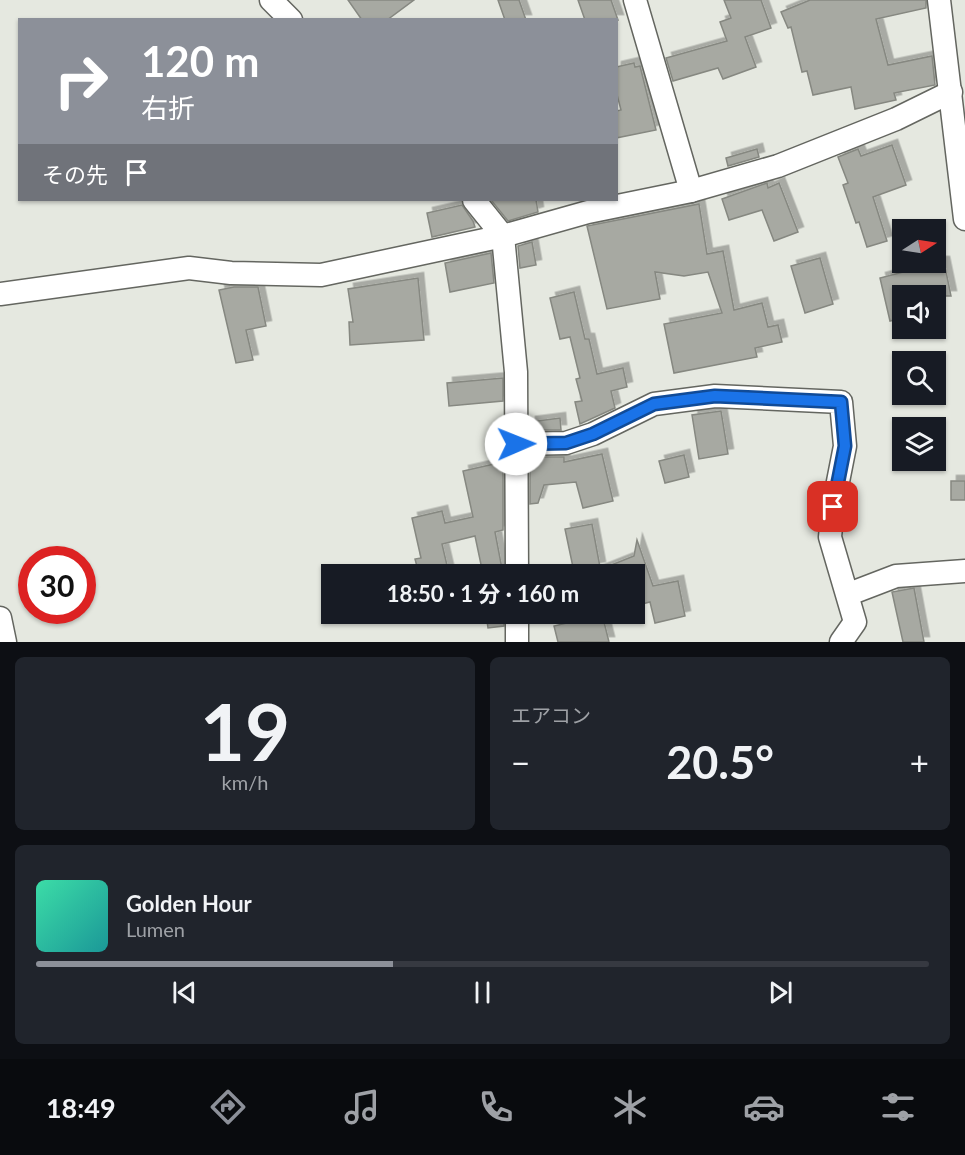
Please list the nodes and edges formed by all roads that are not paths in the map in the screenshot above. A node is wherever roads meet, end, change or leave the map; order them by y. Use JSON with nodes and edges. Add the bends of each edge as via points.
{"nodes":[{"id":1,"x":271,"y":0,"type":"edge"},
{"id":2,"x":635,"y":0,"type":"edge"},
{"id":3,"x":939,"y":0,"type":"edge"},
{"id":4,"x":289,"y":18,"type":"edge"},
{"id":5,"x":951,"y":92,"type":"junction"},
{"id":6,"x":965,"y":123,"type":"edge"},
{"id":7,"x":691,"y":191,"type":"junction"},
{"id":8,"x":475,"y":201,"type":"edge"},
{"id":9,"x":965,"y":219,"type":"edge"},
{"id":10,"x":503,"y":236,"type":"junction"},
{"id":11,"x":0,"y":294,"type":"edge"},
{"id":12,"x":516,"y":444,"type":"junction"},
{"id":13,"x":517,"y":564,"type":"edge"},
{"id":14,"x":965,"y":571,"type":"edge"},
{"id":15,"x":849,"y":594,"type":"junction"},
{"id":16,"x":0,"y":618,"type":"edge"},
{"id":17,"x":517,"y":624,"type":"edge"},
{"id":18,"x":5,"y":642,"type":"edge"},
{"id":19,"x":517,"y":642,"type":"edge"},
{"id":20,"x":841,"y":642,"type":"edge"}],
"edges":[{"from":1,"to":4,"type":"street"},
{"from":2,"to":7,"type":"street"},
{"from":3,"to":5,"type":"street"},
{"from":5,"to":6,"type":"street"},
{"from":5,"to":7,"type":"street","via":[[896,119],[790,161]]},
{"from":5,"to":9,"type":"street"},
{"from":7,"to":10,"type":"street","via":[[588,212]]},
{"from":8,"to":10,"type":"street"},
{"from":10,"to":11,"type":"street","via":[[321,275],[189,268]]},
{"from":10,"to":12,"type":"street","via":[[516,372]]},
{"from":12,"to":13,"type":"street"},
{"from":12,"to":15,"type":"street","via":[[566,443],[654,404],[715,396],[841,402],[845,446],[830,537]]},
{"from":14,"to":15,"type":"street","via":[[896,576]]},
{"from":15,"to":20,"type":"street","via":[[855,622]]},
{"from":16,"to":18,"type":"street"},
{"from":17,"to":19,"type":"street"}]}
